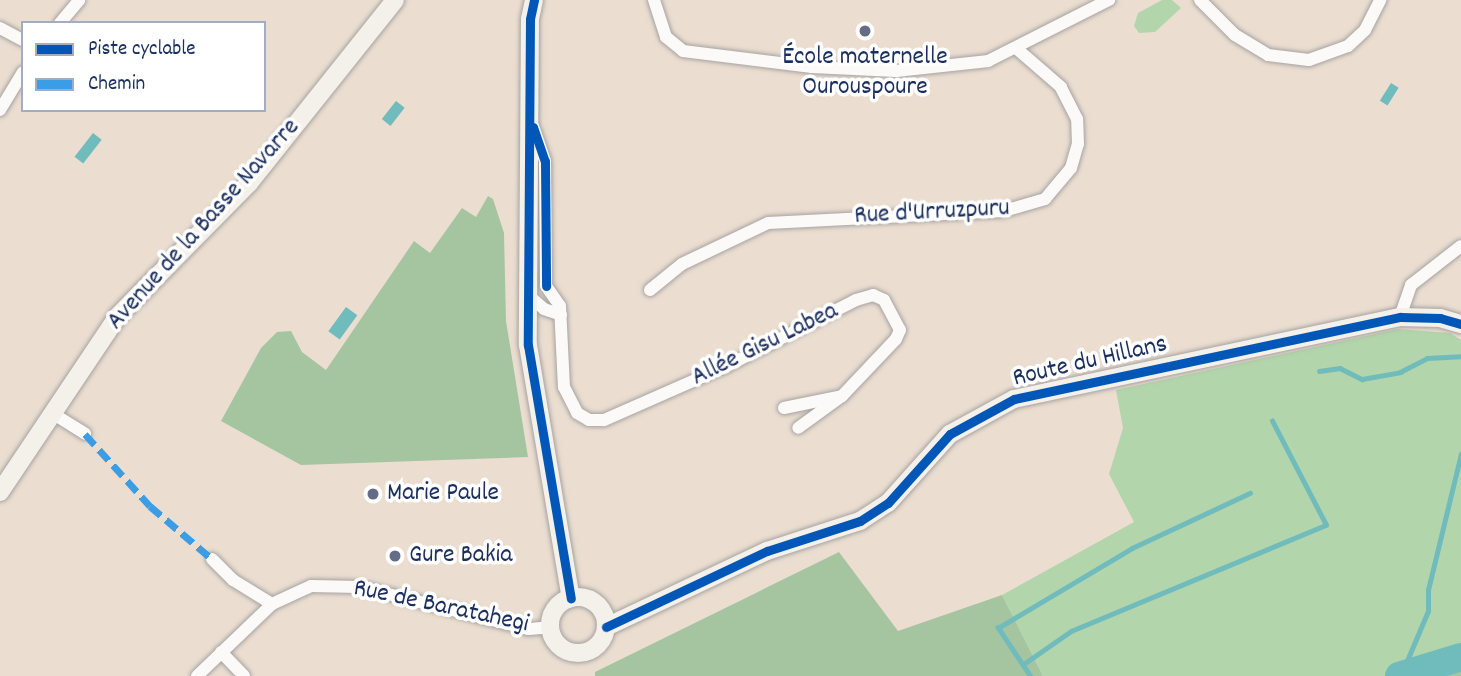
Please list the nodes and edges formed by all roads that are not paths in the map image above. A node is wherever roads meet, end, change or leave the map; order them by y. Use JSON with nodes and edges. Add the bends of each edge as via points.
{"nodes":[{"id":1,"x":79,"y":0,"type":"edge"},
{"id":2,"x":395,"y":0,"type":"edge"},
{"id":3,"x":534,"y":0,"type":"edge"},
{"id":4,"x":654,"y":0,"type":"edge"},
{"id":5,"x":1109,"y":0,"type":"edge"},
{"id":6,"x":1200,"y":0,"type":"edge"},
{"id":7,"x":1380,"y":0,"type":"edge"},
{"id":8,"x":62,"y":21,"type":"edge"},
{"id":9,"x":0,"y":28,"type":"edge"},
{"id":10,"x":21,"y":39,"type":"edge"},
{"id":11,"x":1016,"y":48,"type":"junction"},
{"id":12,"x":21,"y":75,"type":"edge"},
{"id":13,"x":0,"y":110,"type":"edge"},
{"id":14,"x":529,"y":116,"type":"junction"},
{"id":15,"x":1461,"y":246,"type":"edge"},
{"id":16,"x":650,"y":290,"type":"dead end"},
{"id":17,"x":528,"y":295,"type":"junction"},
{"id":18,"x":561,"y":315,"type":"junction"},
{"id":19,"x":1401,"y":317,"type":"junction"},
{"id":20,"x":1461,"y":324,"type":"edge"},
{"id":21,"x":842,"y":396,"type":"junction"},
{"id":22,"x":784,"y":408,"type":"dead end"},
{"id":23,"x":52,"y":413,"type":"junction"},
{"id":24,"x":798,"y":428,"type":"dead end"},
{"id":25,"x":85,"y":434,"type":"dead end"},
{"id":26,"x":0,"y":492,"type":"edge"},
{"id":27,"x":212,"y":559,"type":"dead end"},
{"id":28,"x":571,"y":598,"type":"junction"},
{"id":29,"x":272,"y":604,"type":"junction"},
{"id":30,"x":614,"y":625,"type":"junction"},
{"id":31,"x":550,"y":627,"type":"junction"},
{"id":32,"x":221,"y":652,"type":"junction"},
{"id":33,"x":197,"y":676,"type":"edge"},
{"id":34,"x":244,"y":676,"type":"edge"}],
"edges":[{"from":1,"to":8,"type":"street"},
{"from":2,"to":23,"type":"street","name":"Avenue de la Basse Navarre","via":[[249,183],[117,317]]},
{"from":3,"to":14,"type":"street"},
{"from":4,"to":11,"type":"street","via":[[660,26],[671,45],[701,55],[895,71],[988,61]]},
{"from":5,"to":11,"type":"street"},
{"from":6,"to":7,"type":"street","via":[[1235,34],[1268,55],[1309,60],[1348,46],[1365,30]]},
{"from":9,"to":10,"type":"street"},
{"from":11,"to":16,"type":"street","name":"Rue d'Urruzpuru","via":[[1061,87],[1077,119],[1077,144],[1070,168],[1045,199],[1004,211],[768,223],[682,264]]},
{"from":12,"to":13,"type":"street"},
{"from":14,"to":17,"type":"street"},
{"from":14,"to":18,"type":"street","name":"Allée Gisu Labea","via":[[545,161],[546,286]]},
{"from":15,"to":19,"type":"street","via":[[1411,285]]},
{"from":17,"to":18,"type":"street","via":[[544,309]]},
{"from":17,"to":28,"type":"street","via":[[532,376]]},
{"from":18,"to":21,"type":"street","name":"Allée Gisu Labea","via":[[567,399],[589,420],[604,420],[873,295],[884,300],[900,330]]},
{"from":19,"to":20,"type":"street","name":"Route du Hillans","via":[[1440,318]]},
{"from":19,"to":30,"type":"street","name":"Route du Hillans","via":[[1014,399],[950,434],[888,503],[860,521],[729,567]]},
{"from":21,"to":22,"type":"street"},
{"from":21,"to":24,"type":"street","name":"Allée Gisu Labea"},
{"from":23,"to":25,"type":"street"},
{"from":23,"to":26,"type":"street","name":"Avenue de la Basse Navarre"},
{"from":27,"to":29,"type":"street","via":[[233,580]]},
{"from":28,"to":30,"type":"street","via":[[592,600]]},
{"from":28,"to":31,"type":"street","via":[[552,614]]},
{"from":29,"to":31,"type":"street","name":"Rue de Baratahegi","via":[[312,586],[344,585],[529,629]]},
{"from":29,"to":32,"type":"street","name":"Rue de Baratahegi"},
{"from":30,"to":31,"type":"street","via":[[598,645],[579,653],[559,646]]},
{"from":32,"to":33,"type":"street","name":"Rue de Baratahegi"},
{"from":32,"to":34,"type":"street"}]}
